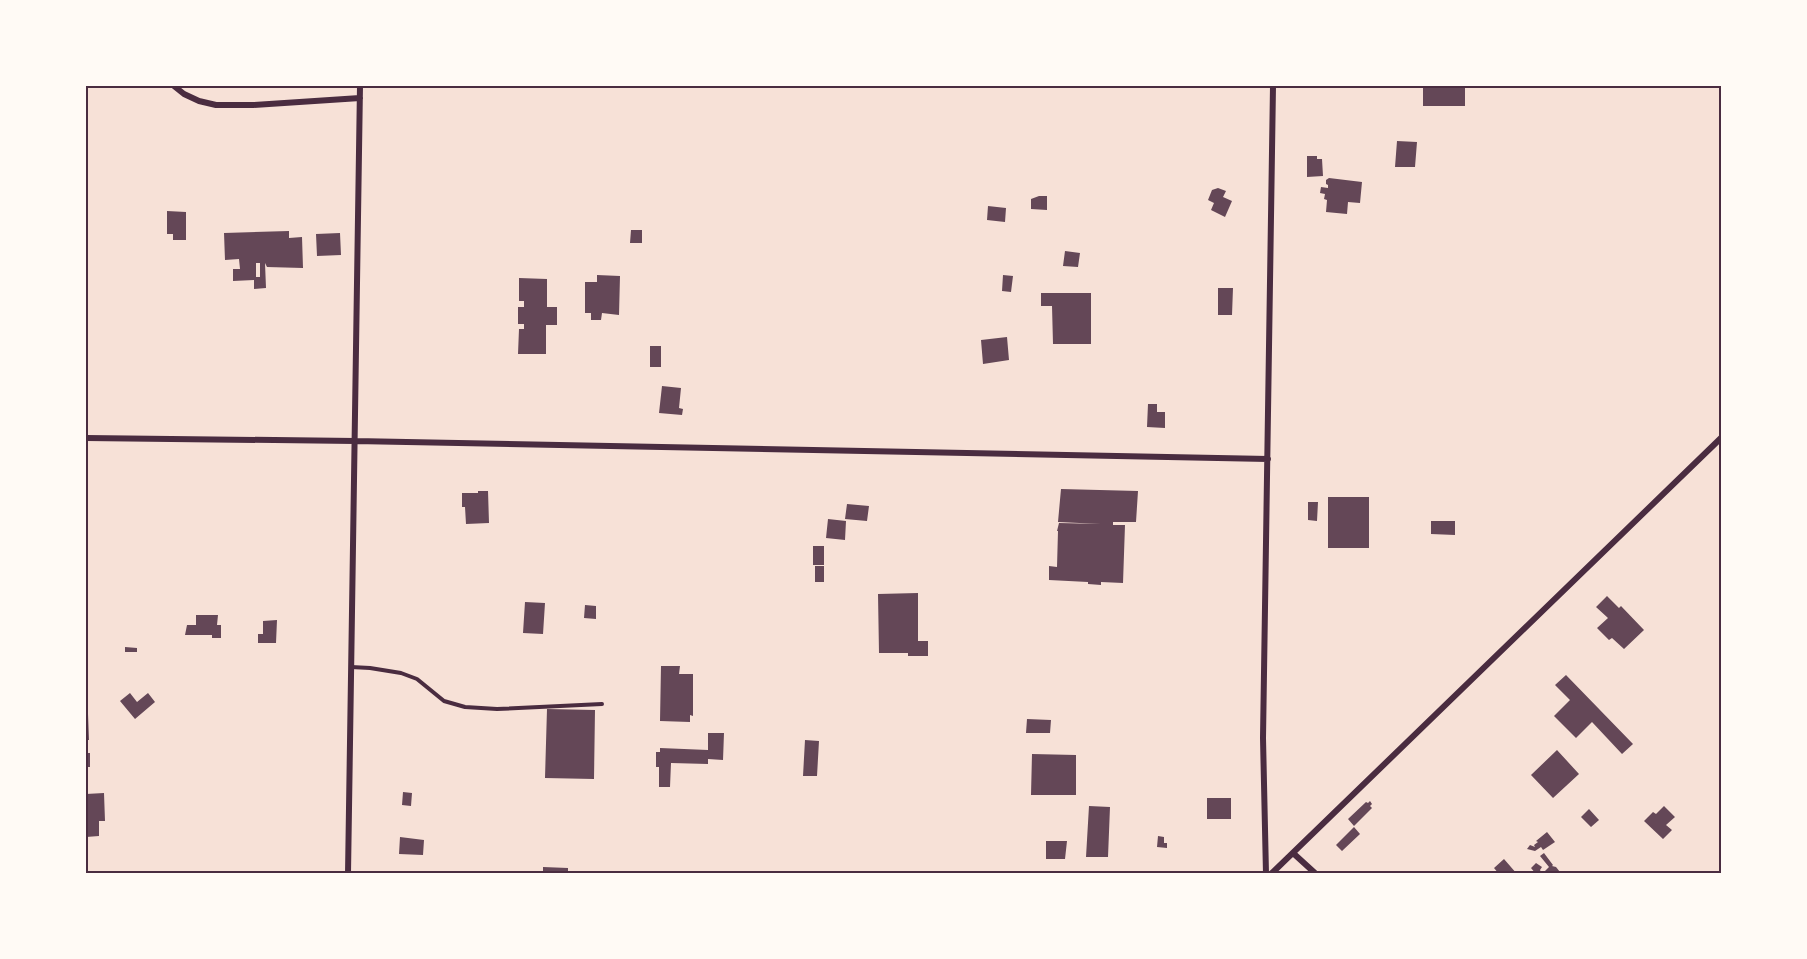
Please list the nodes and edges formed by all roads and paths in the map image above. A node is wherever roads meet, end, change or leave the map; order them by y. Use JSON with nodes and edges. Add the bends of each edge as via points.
{"nodes":[{"id":1,"x":174,"y":86,"type":"edge"},
{"id":2,"x":360,"y":86,"type":"edge"},
{"id":3,"x":1274,"y":86,"type":"edge"},
{"id":4,"x":360,"y":98,"type":"junction"},
{"id":5,"x":1722,"y":437,"type":"edge"},
{"id":6,"x":86,"y":438,"type":"edge"},
{"id":7,"x":355,"y":441,"type":"junction"},
{"id":8,"x":1268,"y":459,"type":"junction"},
{"id":9,"x":351,"y":668,"type":"junction"},
{"id":10,"x":602,"y":704,"type":"dead end"},
{"id":11,"x":1293,"y":853,"type":"junction"},
{"id":12,"x":348,"y":873,"type":"edge"},
{"id":13,"x":1266,"y":873,"type":"edge"},
{"id":14,"x":1271,"y":873,"type":"edge"},
{"id":15,"x":1316,"y":873,"type":"edge"}],
"edges":[{"from":1,"to":4,"type":"street","via":[[199,101],[216,105]]},
{"from":2,"to":4,"type":"street"},
{"from":3,"to":8,"type":"street"},
{"from":4,"to":7,"type":"street"},
{"from":5,"to":11,"type":"street"},
{"from":6,"to":7,"type":"street"},
{"from":7,"to":8,"type":"street"},
{"from":7,"to":9,"type":"street"},
{"from":8,"to":13,"type":"street","via":[[1263,738]]},
{"from":9,"to":10,"type":"lane","via":[[400,673],[417,679],[444,701],[465,707]]},
{"from":9,"to":12,"type":"street"},
{"from":11,"to":14,"type":"street"},
{"from":11,"to":15,"type":"street"}]}
